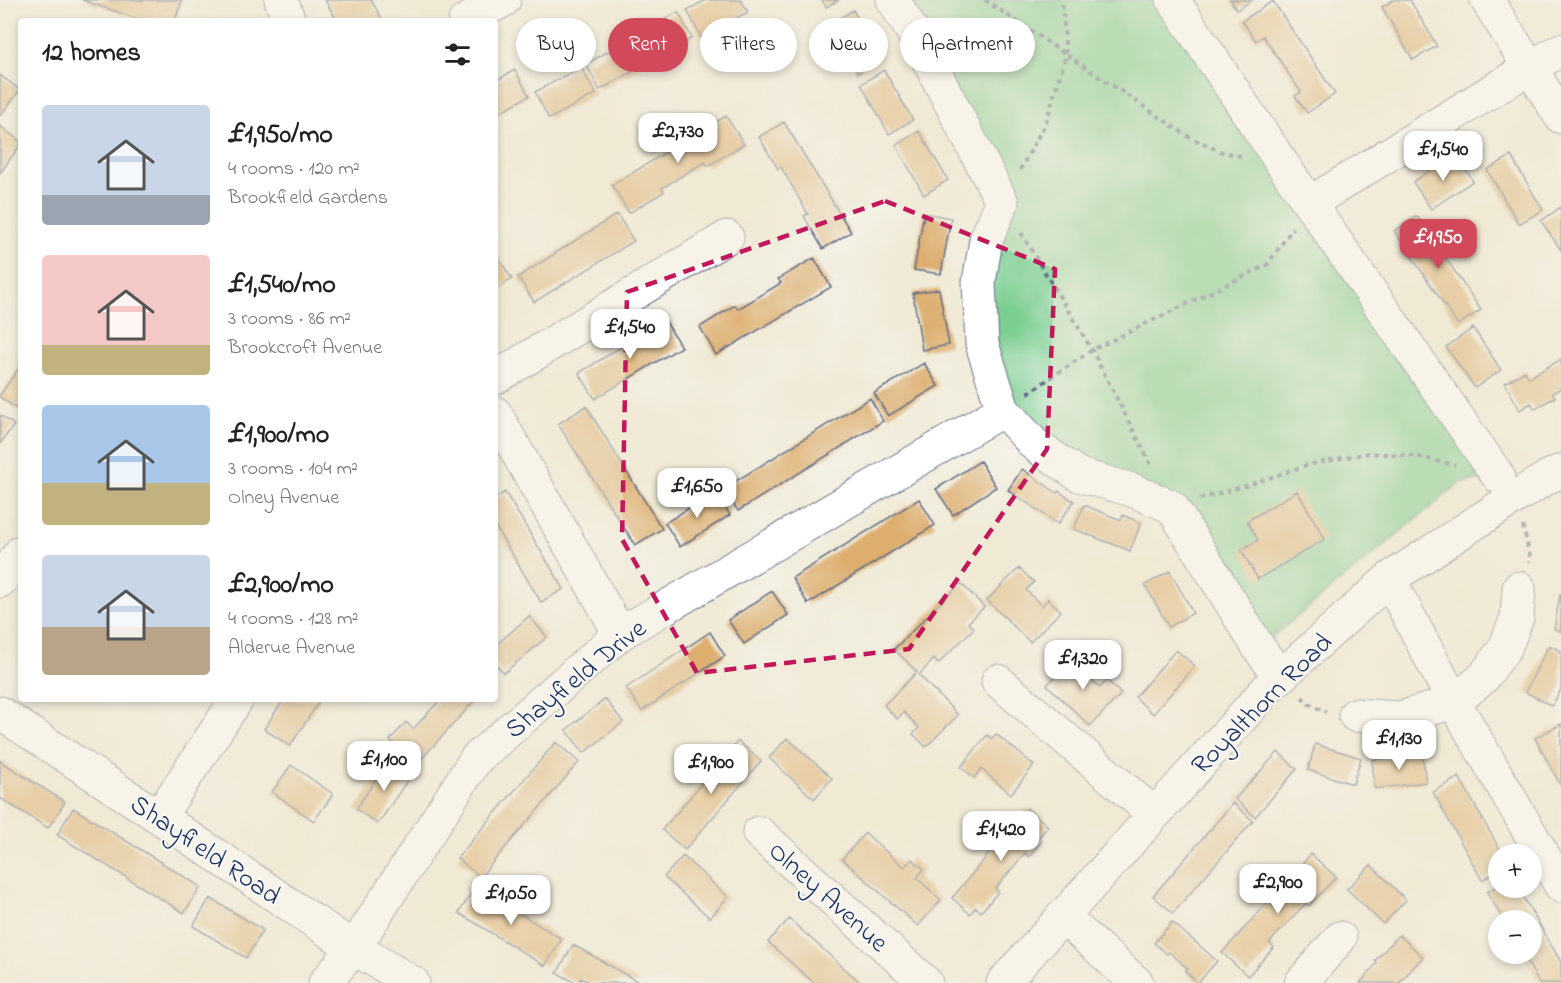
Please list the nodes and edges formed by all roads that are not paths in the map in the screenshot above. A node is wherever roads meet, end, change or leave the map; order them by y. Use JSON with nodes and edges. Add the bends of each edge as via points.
{"nodes":[{"id":1,"x":504,"y":0,"type":"edge"},
{"id":2,"x":893,"y":0,"type":"edge"},
{"id":3,"x":1173,"y":0,"type":"edge"},
{"id":4,"x":1487,"y":0,"type":"edge"},
{"id":5,"x":471,"y":18,"type":"edge"},
{"id":6,"x":1561,"y":50,"type":"edge"},
{"id":7,"x":1529,"y":68,"type":"junction"},
{"id":8,"x":1561,"y":117,"type":"edge"},
{"id":9,"x":1310,"y":203,"type":"junction"},
{"id":10,"x":727,"y":237,"type":"dead end"},
{"id":11,"x":498,"y":376,"type":"edge"},
{"id":12,"x":1003,"y":410,"type":"junction"},
{"id":13,"x":498,"y":418,"type":"edge"},
{"id":14,"x":1561,"y":471,"type":"edge"},
{"id":15,"x":1505,"y":488,"type":"junction"},
{"id":16,"x":18,"y":556,"type":"edge"},
{"id":17,"x":1389,"y":579,"type":"junction"},
{"id":18,"x":0,"y":581,"type":"edge"},
{"id":19,"x":1519,"y":588,"type":"road end"},
{"id":20,"x":620,"y":634,"type":"junction"},
{"id":21,"x":1281,"y":677,"type":"junction"},
{"id":22,"x":998,"y":681,"type":"dead end"},
{"id":23,"x":235,"y":702,"type":"edge"},
{"id":24,"x":1454,"y":702,"type":"junction"},
{"id":25,"x":0,"y":713,"type":"edge"},
{"id":26,"x":1355,"y":715,"type":"road end"},
{"id":27,"x":1154,"y":814,"type":"junction"},
{"id":28,"x":159,"y":817,"type":"junction"},
{"id":29,"x":759,"y":833,"type":"dead end"},
{"id":30,"x":1561,"y":886,"type":"edge"},
{"id":31,"x":1062,"y":916,"type":"junction"},
{"id":32,"x":1340,"y":938,"type":"dead end"},
{"id":33,"x":354,"y":948,"type":"junction"},
{"id":34,"x":325,"y":983,"type":"edge"},
{"id":35,"x":413,"y":983,"type":"edge"},
{"id":36,"x":926,"y":983,"type":"edge"},
{"id":37,"x":1003,"y":983,"type":"edge"},
{"id":38,"x":1137,"y":983,"type":"edge"},
{"id":39,"x":1301,"y":983,"type":"edge"}],
"edges":[{"from":1,"to":5,"type":"street"},
{"from":2,"to":12,"type":"street","via":[[1002,202],[986,240],[979,282],[982,344]]},
{"from":3,"to":9,"type":"street"},
{"from":4,"to":7,"type":"street"},
{"from":6,"to":7,"type":"street"},
{"from":7,"to":8,"type":"street"},
{"from":7,"to":9,"type":"street"},
{"from":9,"to":15,"type":"street"},
{"from":10,"to":11,"type":"street"},
{"from":12,"to":20,"type":"street","name":"Shayfield Drive"},
{"from":12,"to":21,"type":"street","via":[[1035,446],[1079,475],[1132,490],[1172,507]]},
{"from":13,"to":20,"type":"street"},
{"from":14,"to":15,"type":"street","name":"Royalthorn Road"},
{"from":15,"to":17,"type":"street","name":"Royalthorn Road"},
{"from":16,"to":18,"type":"street"},
{"from":17,"to":21,"type":"street","name":"Royalthorn Road"},
{"from":17,"to":24,"type":"street"},
{"from":19,"to":24,"type":"street","via":[[1517,618],[1505,648],[1483,678]]},
{"from":20,"to":33,"type":"street","name":"Shayfield Drive","via":[[476,759]]},
{"from":21,"to":27,"type":"street","name":"Royalthorn Road"},
{"from":22,"to":27,"type":"street"},
{"from":23,"to":28,"type":"street"},
{"from":24,"to":26,"type":"street","via":[[1400,718]]},
{"from":24,"to":30,"type":"street"},
{"from":25,"to":28,"type":"street","name":"Shayfield Road"},
{"from":27,"to":31,"type":"street","name":"Royalthorn Road"},
{"from":28,"to":33,"type":"street","name":"Shayfield Road"},
{"from":29,"to":36,"type":"street","name":"Olney Avenue"},
{"from":31,"to":37,"type":"street","name":"Royalthorn Road"},
{"from":31,"to":38,"type":"street"},
{"from":32,"to":39,"type":"street"},
{"from":33,"to":34,"type":"street","name":"Shayfield Drive"},
{"from":33,"to":35,"type":"street","name":"Shayfield Road"}]}
